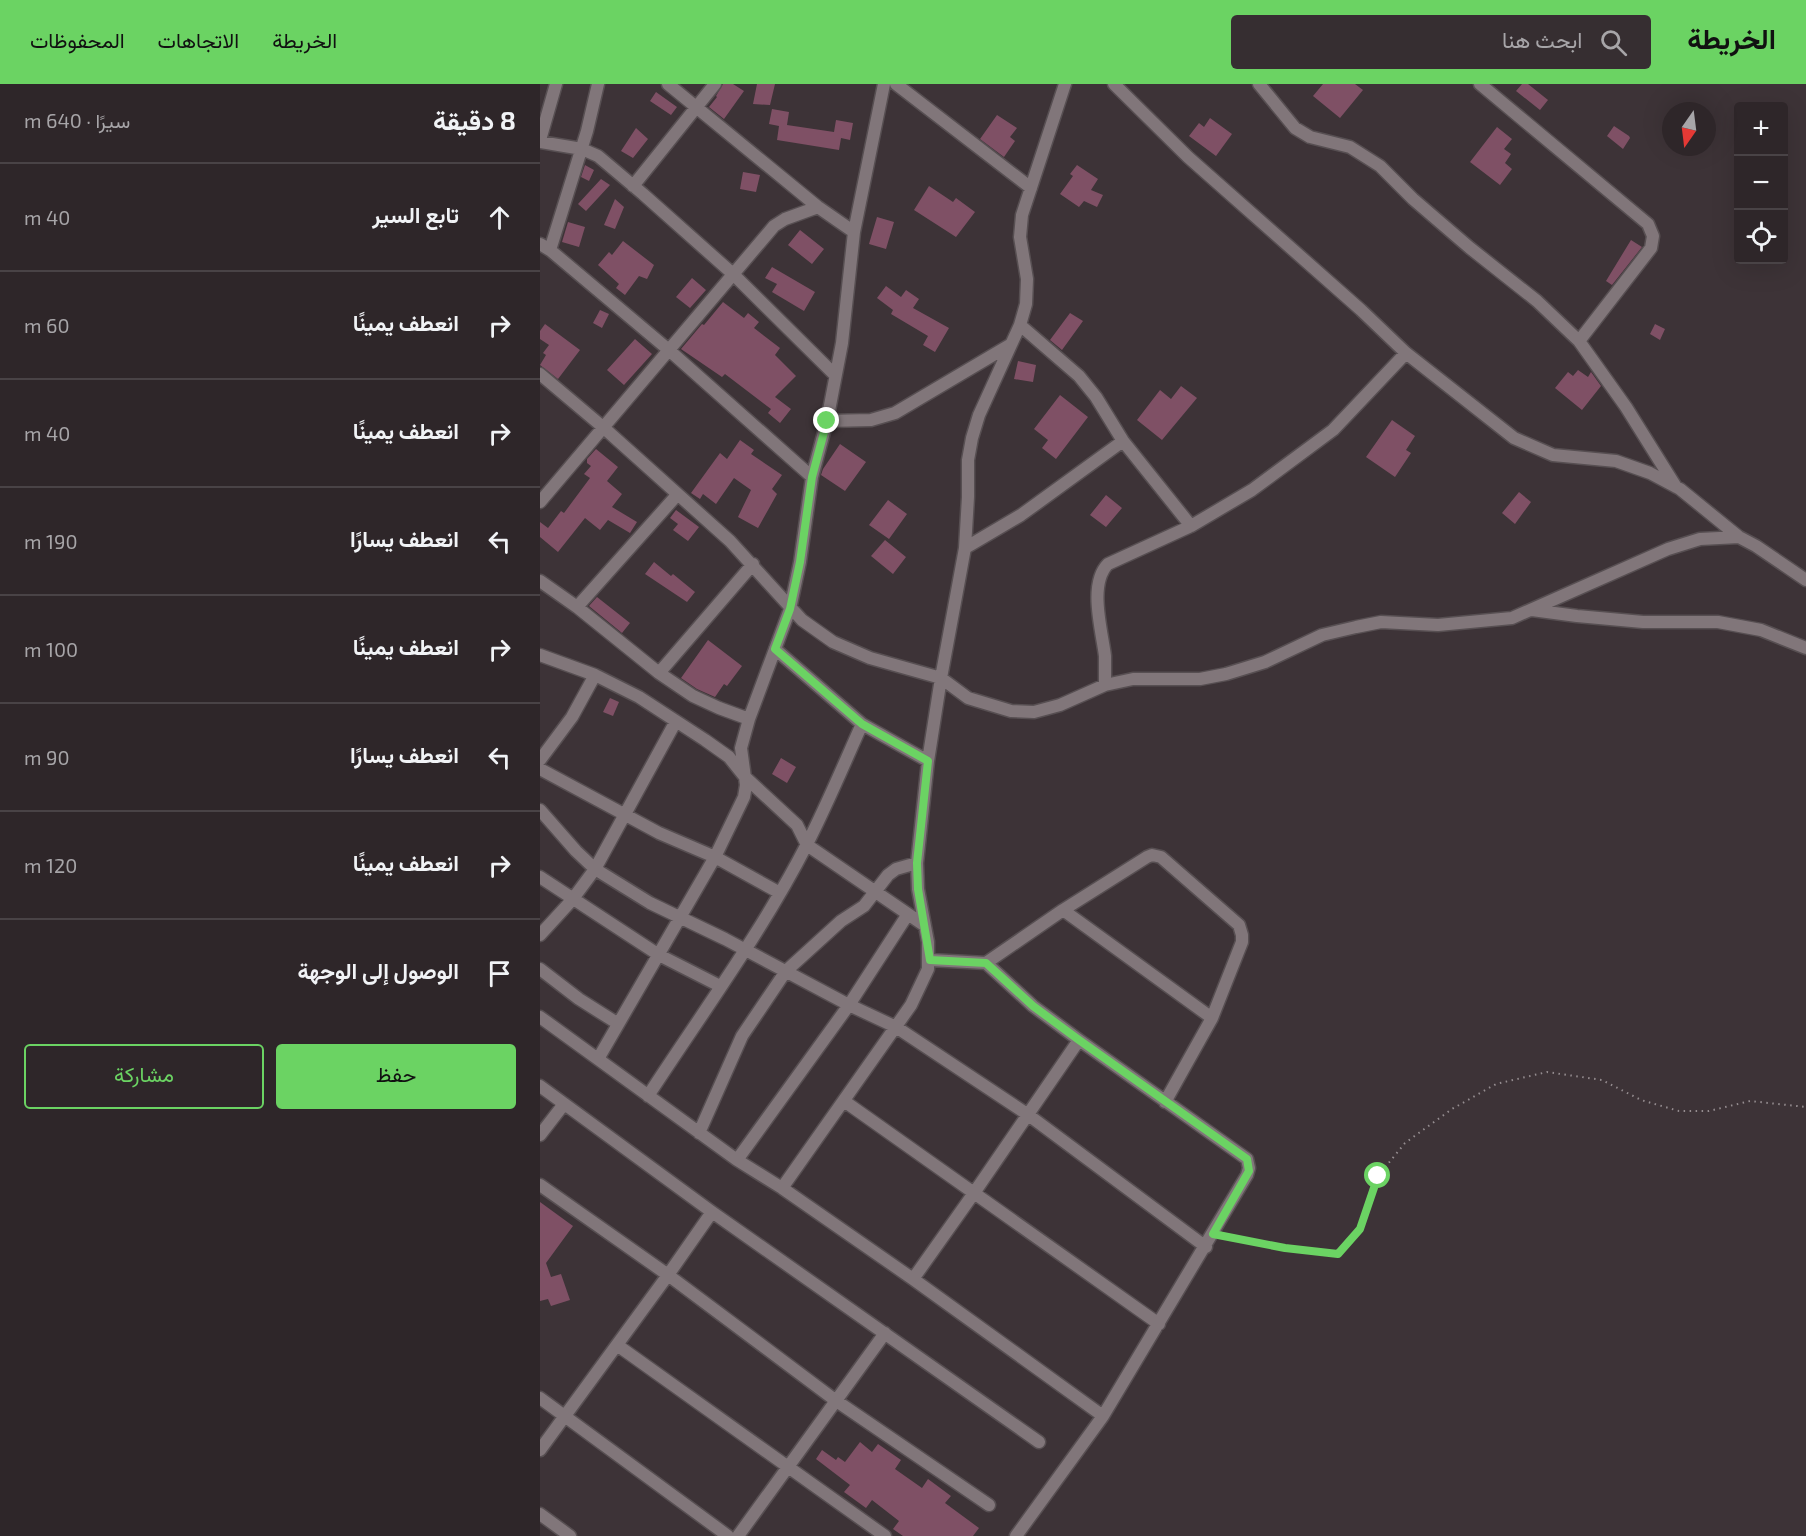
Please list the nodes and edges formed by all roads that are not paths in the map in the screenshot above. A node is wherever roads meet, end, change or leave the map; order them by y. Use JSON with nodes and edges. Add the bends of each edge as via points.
{"nodes":[{"id":1,"x":556,"y":84,"type":"edge"},
{"id":2,"x":598,"y":84,"type":"edge"},
{"id":3,"x":668,"y":84,"type":"edge"},
{"id":4,"x":715,"y":84,"type":"edge"},
{"id":5,"x":884,"y":84,"type":"edge"},
{"id":6,"x":896,"y":84,"type":"edge"},
{"id":7,"x":1114,"y":84,"type":"edge"},
{"id":8,"x":1259,"y":84,"type":"edge"},
{"id":9,"x":1480,"y":84,"type":"edge"},
{"id":10,"x":1063,"y":85,"type":"edge"},
{"id":11,"x":696,"y":106,"type":"junction"},
{"id":12,"x":540,"y":141,"type":"edge"},
{"id":13,"x":582,"y":149,"type":"junction"},
{"id":14,"x":633,"y":186,"type":"junction"},
{"id":15,"x":1031,"y":188,"type":"junction"},
{"id":16,"x":818,"y":207,"type":"junction"},
{"id":17,"x":854,"y":232,"type":"junction"},
{"id":18,"x":545,"y":247,"type":"edge"},
{"id":19,"x":733,"y":274,"type":"junction"},
{"id":20,"x":1020,"y":325,"type":"junction"},
{"id":21,"x":1579,"y":341,"type":"junction"},
{"id":22,"x":1010,"y":345,"type":"junction"},
{"id":23,"x":669,"y":351,"type":"junction"},
{"id":24,"x":1406,"y":353,"type":"junction"},
{"id":25,"x":540,"y":374,"type":"edge"},
{"id":26,"x":835,"y":375,"type":"junction"},
{"id":27,"x":827,"y":421,"type":"junction"},
{"id":28,"x":604,"y":428,"type":"junction"},
{"id":29,"x":1123,"y":441,"type":"junction"},
{"id":30,"x":812,"y":477,"type":"junction"},
{"id":31,"x":1677,"y":488,"type":"junction"},
{"id":32,"x":677,"y":495,"type":"junction"},
{"id":33,"x":540,"y":502,"type":"edge"},
{"id":34,"x":1191,"y":526,"type":"junction"},
{"id":35,"x":1739,"y":537,"type":"junction"},
{"id":36,"x":965,"y":548,"type":"junction"},
{"id":37,"x":753,"y":564,"type":"junction"},
{"id":38,"x":540,"y":580,"type":"edge"},
{"id":39,"x":1806,"y":580,"type":"edge"},
{"id":40,"x":577,"y":607,"type":"junction"},
{"id":41,"x":790,"y":609,"type":"junction"},
{"id":42,"x":1532,"y":610,"type":"junction"},
{"id":43,"x":1806,"y":648,"type":"edge"},
{"id":44,"x":775,"y":649,"type":"junction"},
{"id":45,"x":540,"y":655,"type":"edge"},
{"id":46,"x":659,"y":673,"type":"junction"},
{"id":47,"x":595,"y":675,"type":"junction"},
{"id":48,"x":940,"y":678,"type":"junction"},
{"id":49,"x":1105,"y":685,"type":"junction"},
{"id":50,"x":748,"y":719,"type":"junction"},
{"id":51,"x":676,"y":721,"type":"junction"},
{"id":52,"x":862,"y":724,"type":"junction"},
{"id":53,"x":540,"y":760,"type":"edge"},
{"id":54,"x":928,"y":761,"type":"junction"},
{"id":55,"x":540,"y":769,"type":"edge"},
{"id":56,"x":745,"y":777,"type":"junction"},
{"id":57,"x":540,"y":810,"type":"edge"},
{"id":58,"x":625,"y":814,"type":"junction"},
{"id":59,"x":807,"y":845,"type":"junction"},
{"id":60,"x":716,"y":857,"type":"junction"},
{"id":61,"x":917,"y":863,"type":"junction"},
{"id":62,"x":595,"y":869,"type":"junction"},
{"id":63,"x":540,"y":877,"type":"edge"},
{"id":64,"x":780,"y":892,"type":"junction"},
{"id":65,"x":876,"y":892,"type":"junction"},
{"id":66,"x":572,"y":900,"type":"junction"},
{"id":67,"x":1063,"y":910,"type":"junction"},
{"id":68,"x":908,"y":914,"type":"junction"},
{"id":69,"x":680,"y":917,"type":"junction"},
{"id":70,"x":924,"y":925,"type":"junction"},
{"id":71,"x":540,"y":935,"type":"edge"},
{"id":72,"x":745,"y":949,"type":"junction"},
{"id":73,"x":659,"y":955,"type":"junction"},
{"id":74,"x":930,"y":960,"type":"junction"},
{"id":75,"x":986,"y":963,"type":"junction"},
{"id":76,"x":540,"y":969,"type":"edge"},
{"id":77,"x":786,"y":971,"type":"junction"},
{"id":78,"x":720,"y":986,"type":"junction"},
{"id":79,"x":849,"y":1005,"type":"junction"},
{"id":80,"x":540,"y":1017,"type":"edge"},
{"id":81,"x":1212,"y":1018,"type":"junction"},
{"id":82,"x":617,"y":1023,"type":"junction"},
{"id":83,"x":896,"y":1027,"type":"junction"},
{"id":84,"x":1079,"y":1040,"type":"junction"},
{"id":85,"x":598,"y":1059,"type":"junction"},
{"id":86,"x":540,"y":1086,"type":"edge"},
{"id":87,"x":648,"y":1096,"type":"junction"},
{"id":88,"x":843,"y":1101,"type":"junction"},
{"id":89,"x":1165,"y":1102,"type":"junction"},
{"id":90,"x":564,"y":1104,"type":"junction"},
{"id":91,"x":1027,"y":1114,"type":"junction"},
{"id":92,"x":699,"y":1133,"type":"junction"},
{"id":93,"x":540,"y":1135,"type":"edge"},
{"id":94,"x":737,"y":1160,"type":"junction"},
{"id":95,"x":540,"y":1185,"type":"edge"},
{"id":96,"x":782,"y":1188,"type":"junction"},
{"id":97,"x":974,"y":1193,"type":"junction"},
{"id":98,"x":712,"y":1212,"type":"junction"},
{"id":99,"x":1206,"y":1247,"type":"junction"},
{"id":100,"x":668,"y":1275,"type":"junction"},
{"id":101,"x":913,"y":1279,"type":"junction"},
{"id":102,"x":1159,"y":1324,"type":"junction"},
{"id":103,"x":885,"y":1333,"type":"junction"},
{"id":104,"x":617,"y":1345,"type":"junction"},
{"id":105,"x":540,"y":1398,"type":"edge"},
{"id":106,"x":835,"y":1400,"type":"junction"},
{"id":107,"x":564,"y":1416,"type":"junction"},
{"id":108,"x":1103,"y":1416,"type":"junction"},
{"id":109,"x":1039,"y":1442,"type":"dead end"},
{"id":110,"x":540,"y":1450,"type":"edge"},
{"id":111,"x":788,"y":1468,"type":"junction"},
{"id":112,"x":989,"y":1505,"type":"dead end"},
{"id":113,"x":540,"y":1514,"type":"edge"},
{"id":114,"x":570,"y":1536,"type":"edge"},
{"id":115,"x":728,"y":1536,"type":"edge"},
{"id":116,"x":738,"y":1536,"type":"edge"},
{"id":117,"x":885,"y":1536,"type":"edge"},
{"id":118,"x":1016,"y":1536,"type":"edge"}],
"edges":[{"from":1,"to":12,"type":"street"},
{"from":2,"to":13,"type":"street"},
{"from":3,"to":11,"type":"street"},
{"from":4,"to":11,"type":"street"},
{"from":5,"to":17,"type":"street"},
{"from":6,"to":15,"type":"street"},
{"from":7,"to":24,"type":"street","via":[[1188,157]]},
{"from":8,"to":21,"type":"street","via":[[1295,128],[1310,137],[1350,147],[1380,166]]},
{"from":9,"to":21,"type":"street","via":[[1648,224],[1653,236],[1651,248]]},
{"from":10,"to":15,"type":"street"},
{"from":11,"to":14,"type":"street"},
{"from":11,"to":16,"type":"street"},
{"from":12,"to":13,"type":"street"},
{"from":13,"to":14,"type":"street","via":[[598,156]]},
{"from":13,"to":18,"type":"street"},
{"from":14,"to":19,"type":"street"},
{"from":15,"to":20,"type":"street","via":[[1020,237],[1027,279]]},
{"from":16,"to":17,"type":"street"},
{"from":16,"to":19,"type":"street","via":[[774,226]]},
{"from":17,"to":26,"type":"street"},
{"from":18,"to":23,"type":"street"},
{"from":19,"to":23,"type":"street"},
{"from":19,"to":26,"type":"street"},
{"from":20,"to":22,"type":"street"},
{"from":20,"to":29,"type":"street","via":[[1079,376]]},
{"from":21,"to":31,"type":"street"},
{"from":22,"to":27,"type":"street","via":[[895,413],[871,420]]},
{"from":22,"to":36,"type":"street","via":[[972,438]]},
{"from":23,"to":28,"type":"street"},
{"from":23,"to":30,"type":"street"},
{"from":24,"to":31,"type":"street","via":[[1514,438],[1553,455],[1616,461]]},
{"from":24,"to":34,"type":"street","via":[[1333,429],[1252,490]]},
{"from":25,"to":28,"type":"street"},
{"from":26,"to":27,"type":"street"},
{"from":27,"to":30,"type":"street"},
{"from":28,"to":32,"type":"street"},
{"from":28,"to":33,"type":"street"},
{"from":29,"to":34,"type":"street"},
{"from":29,"to":36,"type":"street","via":[[1021,515]]},
{"from":30,"to":41,"type":"street"},
{"from":31,"to":35,"type":"street"},
{"from":32,"to":37,"type":"street"},
{"from":32,"to":40,"type":"street"},
{"from":34,"to":49,"type":"street","via":[[1102,570],[1098,603]]},
{"from":35,"to":39,"type":"street"},
{"from":35,"to":42,"type":"street","via":[[1700,539],[1668,549]]},
{"from":36,"to":48,"type":"street"},
{"from":37,"to":41,"type":"street"},
{"from":37,"to":46,"type":"street"},
{"from":38,"to":40,"type":"street"},
{"from":40,"to":46,"type":"street"},
{"from":41,"to":44,"type":"street"},
{"from":41,"to":48,"type":"street","via":[[833,642],[870,658]]},
{"from":42,"to":43,"type":"street","via":[[1631,621],[1718,622],[1761,630]]},
{"from":42,"to":49,"type":"street","via":[[1489,622],[1380,622],[1322,635],[1264,662],[1226,674],[1200,679],[1133,679]]},
{"from":44,"to":50,"type":"street"},
{"from":44,"to":52,"type":"street"},
{"from":45,"to":47,"type":"street"},
{"from":46,"to":50,"type":"street","via":[[706,703]]},
{"from":47,"to":51,"type":"street"},
{"from":47,"to":53,"type":"street","via":[[572,717]]},
{"from":48,"to":49,"type":"street","via":[[968,698],[1011,711],[1034,712]]},
{"from":48,"to":54,"type":"street"},
{"from":50,"to":56,"type":"street","via":[[741,748]]},
{"from":51,"to":56,"type":"street","via":[[729,758]]},
{"from":51,"to":58,"type":"street"},
{"from":52,"to":54,"type":"street"},
{"from":52,"to":59,"type":"street"},
{"from":54,"to":61,"type":"street"},
{"from":55,"to":58,"type":"street"},
{"from":56,"to":59,"type":"street","via":[[797,825]]},
{"from":56,"to":60,"type":"street","via":[[744,797]]},
{"from":57,"to":62,"type":"street"},
{"from":58,"to":60,"type":"street"},
{"from":58,"to":62,"type":"street"},
{"from":59,"to":64,"type":"street"},
{"from":59,"to":65,"type":"street"},
{"from":60,"to":64,"type":"street"},
{"from":60,"to":69,"type":"street"},
{"from":61,"to":65,"type":"street","via":[[896,869]]},
{"from":61,"to":70,"type":"street"},
{"from":62,"to":66,"type":"street"},
{"from":62,"to":69,"type":"street"},
{"from":63,"to":66,"type":"street"},
{"from":64,"to":72,"type":"street"},
{"from":65,"to":68,"type":"street"},
{"from":65,"to":77,"type":"street"},
{"from":66,"to":71,"type":"street"},
{"from":66,"to":73,"type":"street"},
{"from":67,"to":75,"type":"street"},
{"from":67,"to":81,"type":"street"},
{"from":67,"to":81,"type":"street","via":[[1147,857],[1161,857],[1242,930],[1242,942]]},
{"from":68,"to":70,"type":"street"},
{"from":68,"to":79,"type":"street"},
{"from":69,"to":72,"type":"street"},
{"from":69,"to":73,"type":"street"},
{"from":70,"to":74,"type":"street"},
{"from":72,"to":77,"type":"street"},
{"from":72,"to":78,"type":"street"},
{"from":73,"to":78,"type":"street"},
{"from":73,"to":82,"type":"street"},
{"from":74,"to":75,"type":"street"},
{"from":74,"to":83,"type":"street","via":[[923,982]]},
{"from":75,"to":84,"type":"street","via":[[1033,1006]]},
{"from":76,"to":82,"type":"street"},
{"from":77,"to":79,"type":"street"},
{"from":77,"to":92,"type":"street","via":[[742,1036]]},
{"from":78,"to":87,"type":"street"},
{"from":79,"to":83,"type":"street"},
{"from":79,"to":94,"type":"street"},
{"from":80,"to":85,"type":"street"},
{"from":81,"to":89,"type":"street"},
{"from":82,"to":85,"type":"street"},
{"from":83,"to":88,"type":"street"},
{"from":83,"to":91,"type":"street"},
{"from":84,"to":89,"type":"street"},
{"from":84,"to":91,"type":"street"},
{"from":85,"to":87,"type":"street"},
{"from":86,"to":90,"type":"street"},
{"from":87,"to":92,"type":"street"},
{"from":88,"to":96,"type":"street"},
{"from":88,"to":97,"type":"street"},
{"from":89,"to":99,"type":"street","via":[[1247,1159],[1249,1171]]},
{"from":90,"to":93,"type":"street"},
{"from":90,"to":98,"type":"street"},
{"from":91,"to":97,"type":"street"},
{"from":91,"to":99,"type":"street"},
{"from":92,"to":94,"type":"street"},
{"from":94,"to":96,"type":"street"},
{"from":95,"to":100,"type":"street"},
{"from":96,"to":101,"type":"street"},
{"from":97,"to":101,"type":"street"},
{"from":97,"to":102,"type":"street"},
{"from":98,"to":100,"type":"street"},
{"from":98,"to":103,"type":"street"},
{"from":99,"to":102,"type":"street"},
{"from":100,"to":104,"type":"street"},
{"from":100,"to":106,"type":"street"},
{"from":101,"to":108,"type":"street"},
{"from":102,"to":108,"type":"street"},
{"from":103,"to":106,"type":"street"},
{"from":103,"to":109,"type":"street"},
{"from":104,"to":107,"type":"street"},
{"from":104,"to":111,"type":"street"},
{"from":105,"to":107,"type":"street"},
{"from":106,"to":111,"type":"street"},
{"from":106,"to":112,"type":"street"},
{"from":107,"to":110,"type":"street"},
{"from":107,"to":115,"type":"street"},
{"from":108,"to":118,"type":"street"},
{"from":111,"to":116,"type":"street"},
{"from":111,"to":117,"type":"street"},
{"from":113,"to":114,"type":"street"}]}
